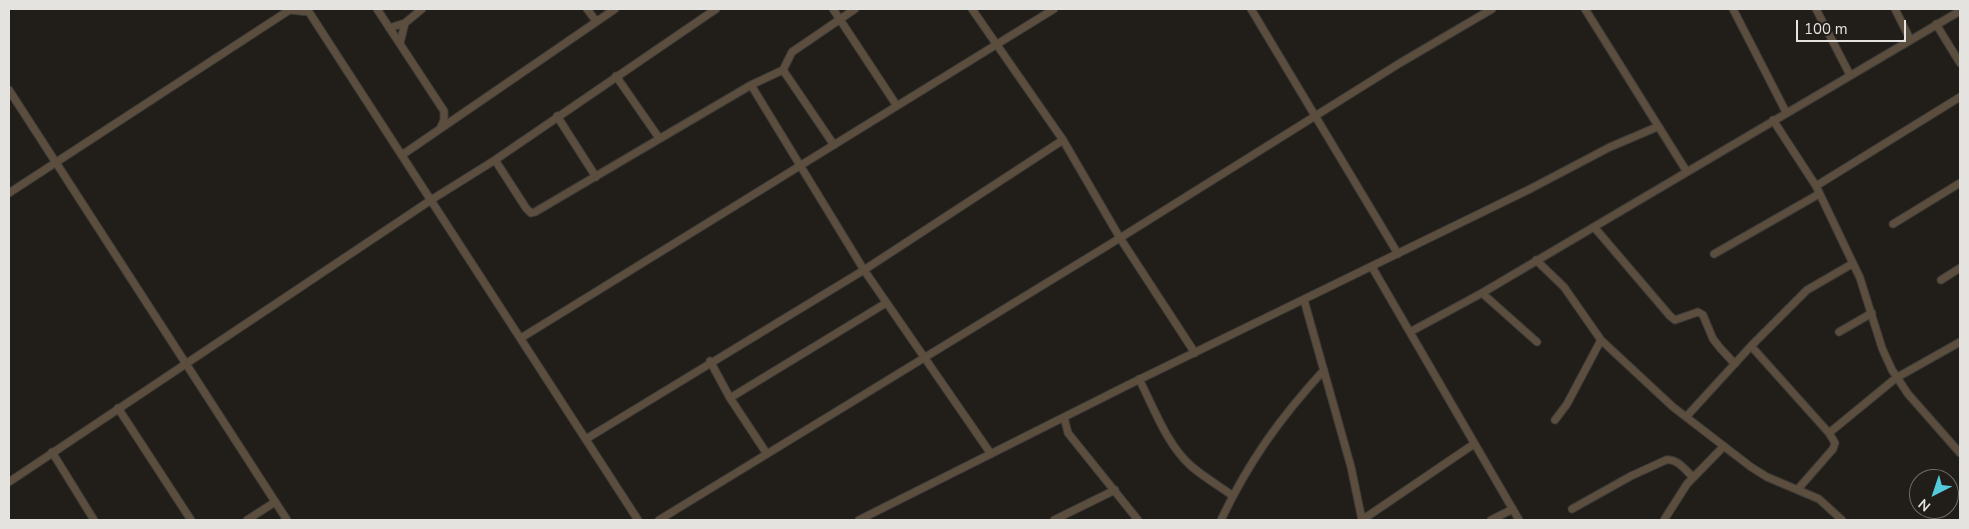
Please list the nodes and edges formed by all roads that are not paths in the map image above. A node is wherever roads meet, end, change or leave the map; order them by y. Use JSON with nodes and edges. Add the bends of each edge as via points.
{"nodes":[{"id":1,"x":377,"y":9,"type":"edge"},
{"id":2,"x":422,"y":9,"type":"edge"},
{"id":3,"x":587,"y":9,"type":"edge"},
{"id":4,"x":615,"y":9,"type":"edge"},
{"id":5,"x":716,"y":9,"type":"edge"},
{"id":6,"x":833,"y":9,"type":"edge"},
{"id":7,"x":855,"y":9,"type":"edge"},
{"id":8,"x":972,"y":9,"type":"edge"},
{"id":9,"x":1054,"y":9,"type":"edge"},
{"id":10,"x":1251,"y":9,"type":"edge"},
{"id":11,"x":1492,"y":9,"type":"edge"},
{"id":12,"x":1585,"y":9,"type":"edge"},
{"id":13,"x":1733,"y":9,"type":"edge"},
{"id":14,"x":1816,"y":9,"type":"edge"},
{"id":15,"x":1895,"y":9,"type":"edge"},
{"id":16,"x":291,"y":10,"type":"edge"},
{"id":17,"x":308,"y":10,"type":"edge"},
{"id":18,"x":1960,"y":10,"type":"edge"},
{"id":19,"x":839,"y":19,"type":"junction"},
{"id":20,"x":596,"y":21,"type":"junction"},
{"id":21,"x":405,"y":23,"type":"junction"},
{"id":22,"x":1936,"y":24,"type":"junction"},
{"id":23,"x":389,"y":28,"type":"junction"},
{"id":24,"x":1910,"y":39,"type":"junction"},
{"id":25,"x":400,"y":44,"type":"junction"},
{"id":26,"x":997,"y":45,"type":"junction"},
{"id":27,"x":1960,"y":63,"type":"edge"},
{"id":28,"x":783,"y":70,"type":"junction"},
{"id":29,"x":1850,"y":75,"type":"junction"},
{"id":30,"x":616,"y":76,"type":"junction"},
{"id":31,"x":751,"y":85,"type":"junction"},
{"id":32,"x":9,"y":90,"type":"edge"},
{"id":33,"x":1960,"y":97,"type":"edge"},
{"id":34,"x":896,"y":106,"type":"junction"},
{"id":35,"x":444,"y":112,"type":"junction"},
{"id":36,"x":1786,"y":112,"type":"junction"},
{"id":37,"x":462,"y":113,"type":"junction"},
{"id":38,"x":557,"y":116,"type":"junction"},
{"id":39,"x":1314,"y":116,"type":"junction"},
{"id":40,"x":1773,"y":120,"type":"junction"},
{"id":41,"x":1657,"y":127,"type":"junction"},
{"id":42,"x":441,"y":128,"type":"junction"},
{"id":43,"x":659,"y":138,"type":"junction"},
{"id":44,"x":1063,"y":140,"type":"junction"},
{"id":45,"x":834,"y":145,"type":"junction"},
{"id":46,"x":402,"y":155,"type":"junction"},
{"id":47,"x":495,"y":160,"type":"junction"},
{"id":48,"x":56,"y":162,"type":"junction"},
{"id":49,"x":800,"y":166,"type":"junction"},
{"id":50,"x":1687,"y":172,"type":"junction"},
{"id":51,"x":596,"y":177,"type":"junction"},
{"id":52,"x":1960,"y":183,"type":"edge"},
{"id":53,"x":1816,"y":186,"type":"junction"},
{"id":54,"x":9,"y":192,"type":"edge"},
{"id":55,"x":1819,"y":194,"type":"junction"},
{"id":56,"x":431,"y":200,"type":"junction"},
{"id":57,"x":1893,"y":224,"type":"dead end"},
{"id":58,"x":1594,"y":227,"type":"junction"},
{"id":59,"x":1120,"y":238,"type":"junction"},
{"id":60,"x":1398,"y":254,"type":"junction"},
{"id":61,"x":1714,"y":254,"type":"dead end"},
{"id":62,"x":1536,"y":260,"type":"junction"},
{"id":63,"x":1852,"y":264,"type":"junction"},
{"id":64,"x":1372,"y":267,"type":"junction"},
{"id":65,"x":1960,"y":268,"type":"edge"},
{"id":66,"x":864,"y":270,"type":"junction"},
{"id":67,"x":1941,"y":280,"type":"dead end"},
{"id":68,"x":1482,"y":293,"type":"junction"},
{"id":69,"x":1304,"y":300,"type":"junction"},
{"id":70,"x":886,"y":303,"type":"junction"},
{"id":71,"x":1872,"y":313,"type":"junction"},
{"id":72,"x":1410,"y":332,"type":"junction"},
{"id":73,"x":1839,"y":332,"type":"dead end"},
{"id":74,"x":521,"y":338,"type":"junction"},
{"id":75,"x":1601,"y":340,"type":"junction"},
{"id":76,"x":1537,"y":342,"type":"dead end"},
{"id":77,"x":1960,"y":342,"type":"edge"},
{"id":78,"x":1751,"y":346,"type":"junction"},
{"id":79,"x":1195,"y":353,"type":"junction"},
{"id":80,"x":924,"y":359,"type":"junction"},
{"id":81,"x":710,"y":361,"type":"junction"},
{"id":82,"x":186,"y":363,"type":"junction"},
{"id":83,"x":1735,"y":364,"type":"junction"},
{"id":84,"x":1324,"y":370,"type":"junction"},
{"id":85,"x":1896,"y":378,"type":"junction"},
{"id":86,"x":1139,"y":380,"type":"junction"},
{"id":87,"x":730,"y":398,"type":"junction"},
{"id":88,"x":118,"y":408,"type":"junction"},
{"id":89,"x":1064,"y":417,"type":"junction"},
{"id":90,"x":1686,"y":417,"type":"junction"},
{"id":91,"x":1555,"y":420,"type":"dead end"},
{"id":92,"x":1829,"y":433,"type":"junction"},
{"id":93,"x":586,"y":439,"type":"junction"},
{"id":94,"x":1474,"y":444,"type":"junction"},
{"id":95,"x":1724,"y":446,"type":"junction"},
{"id":96,"x":52,"y":452,"type":"junction"},
{"id":97,"x":1960,"y":453,"type":"edge"},
{"id":98,"x":768,"y":454,"type":"junction"},
{"id":99,"x":991,"y":454,"type":"junction"},
{"id":100,"x":1693,"y":477,"type":"junction"},
{"id":101,"x":9,"y":482,"type":"edge"},
{"id":102,"x":1798,"y":489,"type":"junction"},
{"id":103,"x":1116,"y":490,"type":"junction"},
{"id":104,"x":1233,"y":496,"type":"junction"},
{"id":105,"x":275,"y":502,"type":"junction"},
{"id":106,"x":1513,"y":509,"type":"junction"},
{"id":107,"x":1572,"y":509,"type":"dead end"},
{"id":108,"x":94,"y":520,"type":"edge"},
{"id":109,"x":190,"y":520,"type":"edge"},
{"id":110,"x":247,"y":520,"type":"edge"},
{"id":111,"x":287,"y":520,"type":"edge"},
{"id":112,"x":638,"y":520,"type":"edge"},
{"id":113,"x":659,"y":520,"type":"edge"},
{"id":114,"x":859,"y":520,"type":"edge"},
{"id":115,"x":1054,"y":520,"type":"edge"},
{"id":116,"x":1138,"y":520,"type":"edge"},
{"id":117,"x":1221,"y":520,"type":"edge"},
{"id":118,"x":1362,"y":520,"type":"edge"},
{"id":119,"x":1491,"y":520,"type":"edge"},
{"id":120,"x":1519,"y":520,"type":"edge"},
{"id":121,"x":1664,"y":520,"type":"edge"},
{"id":122,"x":1841,"y":520,"type":"edge"}],
"edges":[{"from":1,"to":23,"type":"street"},
{"from":2,"to":21,"type":"street"},
{"from":3,"to":20,"type":"street"},
{"from":4,"to":20,"type":"street"},
{"from":5,"to":30,"type":"street"},
{"from":6,"to":19,"type":"street"},
{"from":7,"to":19,"type":"street"},
{"from":8,"to":26,"type":"street"},
{"from":9,"to":26,"type":"street"},
{"from":10,"to":39,"type":"street"},
{"from":11,"to":39,"type":"street"},
{"from":12,"to":41,"type":"street"},
{"from":13,"to":36,"type":"street"},
{"from":14,"to":29,"type":"street"},
{"from":15,"to":24,"type":"street"},
{"from":16,"to":17,"type":"street"},
{"from":16,"to":48,"type":"street"},
{"from":17,"to":46,"type":"street"},
{"from":18,"to":22,"type":"street"},
{"from":19,"to":28,"type":"street","via":[[792,52]]},
{"from":19,"to":34,"type":"street"},
{"from":20,"to":37,"type":"street"},
{"from":21,"to":23,"type":"street"},
{"from":21,"to":25,"type":"street"},
{"from":22,"to":24,"type":"street"},
{"from":22,"to":27,"type":"street"},
{"from":23,"to":25,"type":"street"},
{"from":24,"to":29,"type":"street"},
{"from":25,"to":35,"type":"street"},
{"from":26,"to":34,"type":"street"},
{"from":26,"to":44,"type":"street"},
{"from":28,"to":31,"type":"street"},
{"from":28,"to":45,"type":"street"},
{"from":29,"to":36,"type":"street"},
{"from":30,"to":38,"type":"street"},
{"from":30,"to":43,"type":"street"},
{"from":31,"to":43,"type":"street"},
{"from":31,"to":49,"type":"street"},
{"from":32,"to":48,"type":"street"},
{"from":33,"to":53,"type":"street"},
{"from":34,"to":45,"type":"street"},
{"from":35,"to":37,"type":"street"},
{"from":35,"to":42,"type":"street"},
{"from":36,"to":40,"type":"street"},
{"from":37,"to":42,"type":"street"},
{"from":38,"to":47,"type":"street"},
{"from":38,"to":51,"type":"street"},
{"from":39,"to":59,"type":"street"},
{"from":39,"to":60,"type":"street"},
{"from":40,"to":50,"type":"street"},
{"from":40,"to":53,"type":"street"},
{"from":41,"to":50,"type":"street"},
{"from":41,"to":60,"type":"street","via":[[1610,147]]},
{"from":42,"to":46,"type":"street"},
{"from":43,"to":51,"type":"street"},
{"from":44,"to":59,"type":"street"},
{"from":44,"to":66,"type":"street"},
{"from":45,"to":49,"type":"street"},
{"from":46,"to":56,"type":"street"},
{"from":47,"to":51,"type":"street","via":[[531,212]]},
{"from":47,"to":56,"type":"street"},
{"from":48,"to":54,"type":"street"},
{"from":48,"to":82,"type":"street"},
{"from":49,"to":66,"type":"street"},
{"from":49,"to":74,"type":"street"},
{"from":50,"to":58,"type":"street"},
{"from":52,"to":57,"type":"street"},
{"from":53,"to":55,"type":"street"},
{"from":55,"to":61,"type":"street"},
{"from":55,"to":63,"type":"street"},
{"from":56,"to":74,"type":"street"},
{"from":56,"to":82,"type":"street"},
{"from":58,"to":62,"type":"street"},
{"from":58,"to":83,"type":"street","via":[[1670,316],[1676,320],[1698,312],[1703,315],[1714,339]]},
{"from":59,"to":79,"type":"street"},
{"from":59,"to":80,"type":"street"},
{"from":60,"to":64,"type":"street"},
{"from":62,"to":68,"type":"street"},
{"from":62,"to":75,"type":"street","via":[[1564,287]]},
{"from":63,"to":71,"type":"street"},
{"from":63,"to":78,"type":"street","via":[[1808,290]]},
{"from":64,"to":69,"type":"street"},
{"from":64,"to":72,"type":"street"},
{"from":65,"to":67,"type":"street"},
{"from":66,"to":70,"type":"street"},
{"from":66,"to":81,"type":"street"},
{"from":68,"to":72,"type":"street"},
{"from":68,"to":76,"type":"street"},
{"from":69,"to":79,"type":"street"},
{"from":69,"to":84,"type":"street"},
{"from":70,"to":80,"type":"street"},
{"from":70,"to":87,"type":"street"},
{"from":71,"to":73,"type":"street"},
{"from":71,"to":85,"type":"street","via":[[1882,348]]},
{"from":72,"to":94,"type":"street"},
{"from":74,"to":93,"type":"street"},
{"from":75,"to":90,"type":"street"},
{"from":75,"to":91,"type":"street"},
{"from":77,"to":85,"type":"street"},
{"from":78,"to":83,"type":"street"},
{"from":78,"to":92,"type":"street"},
{"from":79,"to":86,"type":"street"},
{"from":80,"to":98,"type":"street"},
{"from":80,"to":99,"type":"street"},
{"from":81,"to":87,"type":"street"},
{"from":81,"to":93,"type":"street"},
{"from":82,"to":88,"type":"street"},
{"from":82,"to":105,"type":"street"},
{"from":83,"to":90,"type":"street"},
{"from":84,"to":104,"type":"street","via":[[1276,424]]},
{"from":84,"to":118,"type":"street"},
{"from":85,"to":92,"type":"street"},
{"from":85,"to":97,"type":"street"},
{"from":86,"to":89,"type":"street"},
{"from":86,"to":104,"type":"street","via":[[1181,455]]},
{"from":87,"to":98,"type":"street"},
{"from":88,"to":96,"type":"street"},
{"from":88,"to":109,"type":"street"},
{"from":89,"to":99,"type":"street"},
{"from":89,"to":103,"type":"street","via":[[1068,433]]},
{"from":90,"to":95,"type":"street"},
{"from":92,"to":102,"type":"street","via":[[1835,443],[1833,449]]},
{"from":93,"to":112,"type":"street"},
{"from":94,"to":106,"type":"street"},
{"from":94,"to":118,"type":"street"},
{"from":95,"to":100,"type":"street"},
{"from":95,"to":102,"type":"street","via":[[1767,477]]},
{"from":96,"to":101,"type":"street"},
{"from":96,"to":108,"type":"street"},
{"from":98,"to":113,"type":"street"},
{"from":99,"to":114,"type":"street"},
{"from":100,"to":107,"type":"street","via":[[1677,462],[1666,460]]},
{"from":100,"to":121,"type":"street"},
{"from":102,"to":122,"type":"street","via":[[1819,499]]},
{"from":103,"to":115,"type":"street"},
{"from":103,"to":116,"type":"street"},
{"from":104,"to":117,"type":"street"},
{"from":105,"to":110,"type":"street"},
{"from":105,"to":111,"type":"street"},
{"from":106,"to":119,"type":"street"},
{"from":106,"to":120,"type":"street"}]}
